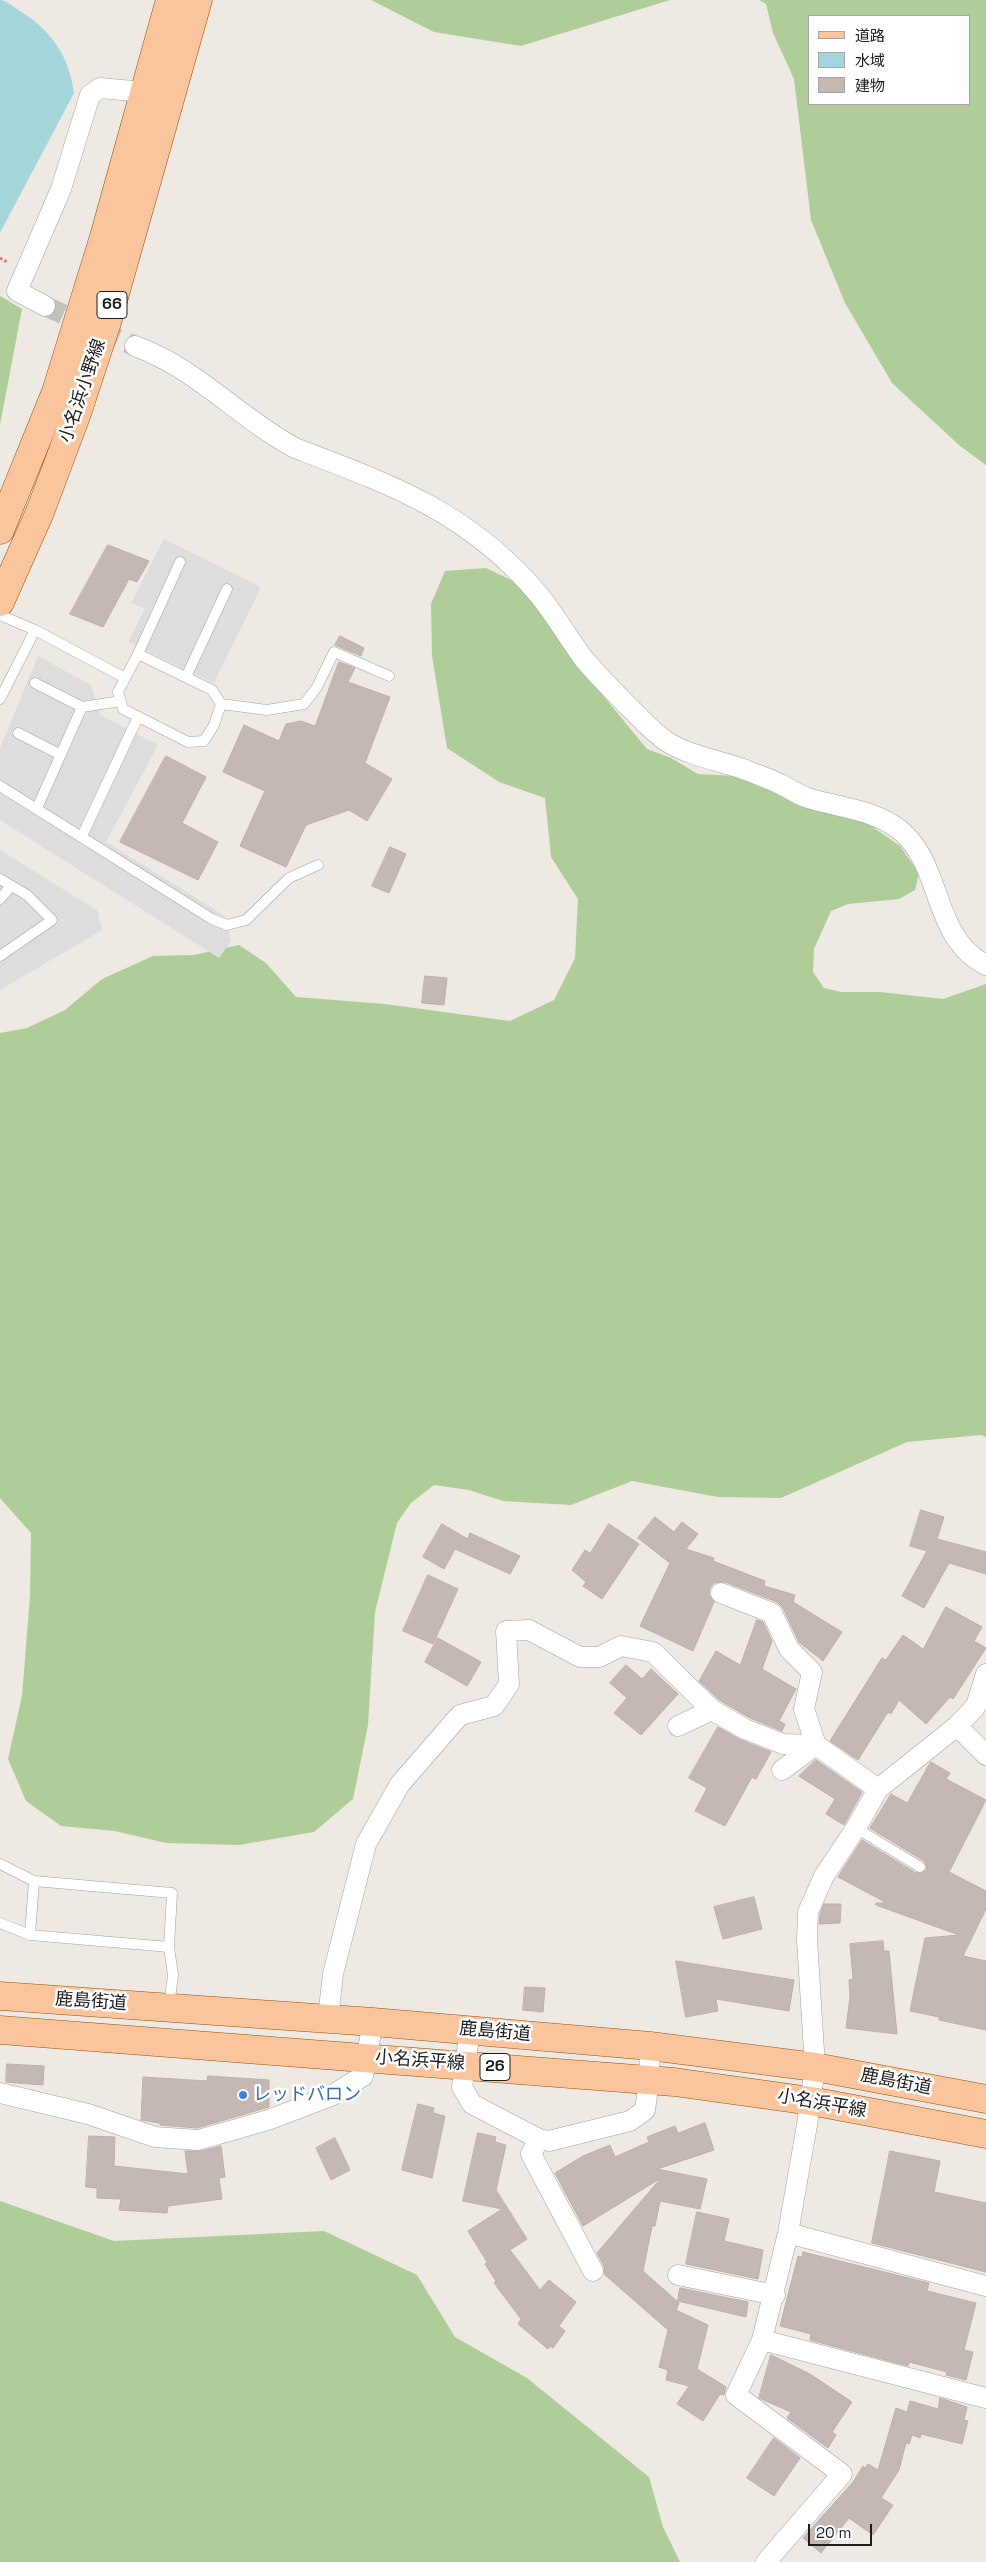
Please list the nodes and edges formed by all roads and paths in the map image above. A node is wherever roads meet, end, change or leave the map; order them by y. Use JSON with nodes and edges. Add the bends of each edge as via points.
{"nodes":[{"id":1,"x":170,"y":0,"type":"edge"},
{"id":2,"x":198,"y":0,"type":"edge"},
{"id":3,"x":144,"y":92,"type":"junction"},
{"id":4,"x":45,"y":306,"type":"tunnel mouth"},
{"id":5,"x":135,"y":346,"type":"tunnel mouth"},
{"id":6,"x":0,"y":530,"type":"edge"},
{"id":7,"x":180,"y":562,"type":"dead end"},
{"id":8,"x":227,"y":588,"type":"dead end"},
{"id":9,"x":0,"y":602,"type":"edge"},
{"id":10,"x":0,"y":615,"type":"edge"},
{"id":11,"x":35,"y":630,"type":"junction"},
{"id":12,"x":138,"y":654,"type":"junction"},
{"id":13,"x":389,"y":676,"type":"dead end"},
{"id":14,"x":186,"y":677,"type":"junction"},
{"id":15,"x":125,"y":678,"type":"junction"},
{"id":16,"x":35,"y":683,"type":"dead end"},
{"id":17,"x":0,"y":699,"type":"edge"},
{"id":18,"x":121,"y":701,"type":"junction"},
{"id":19,"x":220,"y":704,"type":"junction"},
{"id":20,"x":82,"y":707,"type":"junction"},
{"id":21,"x":138,"y":717,"type":"junction"},
{"id":22,"x":18,"y":733,"type":"dead end"},
{"id":23,"x":61,"y":755,"type":"junction"},
{"id":24,"x":0,"y":786,"type":"edge"},
{"id":25,"x":37,"y":808,"type":"junction"},
{"id":26,"x":82,"y":836,"type":"junction"},
{"id":27,"x":318,"y":864,"type":"dead end"},
{"id":28,"x":0,"y":879,"type":"edge"},
{"id":29,"x":11,"y":886,"type":"junction"},
{"id":30,"x":0,"y":899,"type":"edge"},
{"id":31,"x":0,"y":956,"type":"edge"},
{"id":32,"x":986,"y":965,"type":"edge"},
{"id":33,"x":721,"y":1593,"type":"dead end"},
{"id":34,"x":986,"y":1674,"type":"edge"},
{"id":35,"x":712,"y":1710,"type":"junction"},
{"id":36,"x":678,"y":1726,"type":"dead end"},
{"id":37,"x":957,"y":1726,"type":"junction"},
{"id":38,"x":816,"y":1745,"type":"junction"},
{"id":39,"x":986,"y":1755,"type":"edge"},
{"id":40,"x":782,"y":1770,"type":"dead end"},
{"id":41,"x":878,"y":1789,"type":"junction"},
{"id":42,"x":856,"y":1828,"type":"junction"},
{"id":43,"x":0,"y":1864,"type":"edge"},
{"id":44,"x":920,"y":1867,"type":"dead end"},
{"id":45,"x":34,"y":1881,"type":"junction"},
{"id":46,"x":0,"y":1923,"type":"edge"},
{"id":47,"x":30,"y":1935,"type":"junction"},
{"id":48,"x":169,"y":1947,"type":"junction"},
{"id":49,"x":0,"y":1996,"type":"edge"},
{"id":50,"x":169,"y":2007,"type":"junction"},
{"id":51,"x":328,"y":2018,"type":"junction"},
{"id":52,"x":373,"y":2022,"type":"junction"},
{"id":53,"x":0,"y":2030,"type":"edge"},
{"id":54,"x":470,"y":2030,"type":"junction"},
{"id":55,"x":650,"y":2046,"type":"junction"},
{"id":56,"x":365,"y":2057,"type":"junction"},
{"id":57,"x":465,"y":2064,"type":"junction"},
{"id":58,"x":814,"y":2067,"type":"junction"},
{"id":59,"x":649,"y":2080,"type":"junction"},
{"id":60,"x":0,"y":2093,"type":"edge"},
{"id":61,"x":986,"y":2099,"type":"edge"},
{"id":62,"x":810,"y":2101,"type":"junction"},
{"id":63,"x":986,"y":2134,"type":"edge"},
{"id":64,"x":539,"y":2138,"type":"junction"},
{"id":65,"x":788,"y":2233,"type":"junction"},
{"id":66,"x":593,"y":2271,"type":"dead end"},
{"id":67,"x":678,"y":2275,"type":"dead end"},
{"id":68,"x":986,"y":2286,"type":"edge"},
{"id":69,"x":774,"y":2295,"type":"junction"},
{"id":70,"x":762,"y":2340,"type":"junction"},
{"id":71,"x":986,"y":2398,"type":"edge"},
{"id":72,"x":766,"y":2562,"type":"edge"}],
"edges":[{"from":1,"to":3,"type":"main road","name":"小名浜小野線","number":"66"},
{"from":2,"to":9,"type":"main road","name":"小名浜小野線","number":"66","via":[[98,350],[40,512]]},
{"from":3,"to":4,"type":"street","via":[[100,88],[90,95],[61,189],[17,291]]},
{"from":3,"to":6,"type":"main road","name":"小名浜小野線","number":"66","via":[[56,392]]},
{"from":5,"to":32,"type":"street","via":[[162,356],[277,439],[387,483],[463,524],[493,548],[539,595],[585,659],[665,740],[689,753],[777,782],[807,798],[878,816],[900,831],[917,847],[944,919],[965,948]]},
{"from":7,"to":12,"type":"lane"},
{"from":8,"to":14,"type":"lane"},
{"from":10,"to":11,"type":"lane"},
{"from":11,"to":15,"type":"lane"},
{"from":11,"to":17,"type":"lane"},
{"from":12,"to":14,"type":"lane"},
{"from":12,"to":15,"type":"lane"},
{"from":13,"to":19,"type":"lane","via":[[334,652],[317,687],[304,704],[266,710]]},
{"from":14,"to":19,"type":"lane","via":[[212,690]]},
{"from":15,"to":18,"type":"lane","via":[[118,692]]},
{"from":16,"to":20,"type":"lane"},
{"from":18,"to":20,"type":"lane"},
{"from":18,"to":21,"type":"lane","via":[[124,709]]},
{"from":19,"to":21,"type":"lane","via":[[214,725],[204,741],[188,742]]},
{"from":20,"to":23,"type":"lane"},
{"from":21,"to":26,"type":"lane"},
{"from":22,"to":23,"type":"lane"},
{"from":23,"to":25,"type":"lane"},
{"from":24,"to":25,"type":"lane"},
{"from":25,"to":26,"type":"lane"},
{"from":26,"to":27,"type":"lane","via":[[212,919],[227,925],[246,920],[289,878]]},
{"from":28,"to":29,"type":"lane"},
{"from":29,"to":30,"type":"lane"},
{"from":29,"to":31,"type":"lane","via":[[27,895],[52,920]]},
{"from":33,"to":38,"type":"street","via":[[772,1613],[789,1649],[812,1672],[804,1709]]},
{"from":34,"to":37,"type":"street","via":[[976,1706]]},
{"from":35,"to":36,"type":"street"},
{"from":35,"to":38,"type":"street","via":[[745,1729],[783,1744]]},
{"from":35,"to":51,"type":"street","via":[[652,1652],[621,1646],[600,1657],[580,1657],[529,1630],[506,1632],[509,1684],[494,1706],[460,1715],[400,1784],[366,1844],[333,1974]]},
{"from":37,"to":39,"type":"street"},
{"from":37,"to":41,"type":"street"},
{"from":38,"to":40,"type":"street"},
{"from":38,"to":41,"type":"street"},
{"from":41,"to":42,"type":"street"},
{"from":42,"to":44,"type":"lane"},
{"from":42,"to":58,"type":"street","via":[[824,1876],[808,1912]]},
{"from":43,"to":45,"type":"lane"},
{"from":45,"to":47,"type":"lane"},
{"from":45,"to":48,"type":"lane","via":[[172,1893]]},
{"from":46,"to":47,"type":"lane"},
{"from":47,"to":48,"type":"lane"},
{"from":48,"to":50,"type":"lane","via":[[174,1975]]},
{"from":49,"to":50,"type":"main road","name":"鹿島街道","number":"26"},
{"from":50,"to":51,"type":"main road","name":"鹿島街道","number":"26"},
{"from":51,"to":52,"type":"main road","name":"鹿島街道","number":"26"},
{"from":52,"to":54,"type":"main road","name":"鹿島街道","number":"26"},
{"from":52,"to":56,"type":"street"},
{"from":53,"to":56,"type":"main road","name":"小名浜平線","number":"26"},
{"from":54,"to":55,"type":"main road","name":"鹿島街道","number":"26"},
{"from":54,"to":57,"type":"street"},
{"from":55,"to":58,"type":"main road","name":"鹿島街道","number":"26"},
{"from":55,"to":59,"type":"street"},
{"from":56,"to":57,"type":"main road","name":"小名浜平線","number":"26"},
{"from":56,"to":60,"type":"street","via":[[363,2076],[331,2096],[268,2120],[198,2140],[155,2137],[88,2114]]},
{"from":57,"to":59,"type":"main road","name":"小名浜平線","number":"26"},
{"from":57,"to":64,"type":"street","via":[[462,2087],[472,2104]]},
{"from":58,"to":61,"type":"main road","name":"鹿島街道","number":"26"},
{"from":58,"to":62,"type":"street"},
{"from":59,"to":62,"type":"main road","name":"小名浜平線","number":"26"},
{"from":59,"to":64,"type":"street","via":[[645,2110],[630,2121],[548,2141]]},
{"from":62,"to":63,"type":"main road","name":"小名浜平線","number":"26"},
{"from":62,"to":65,"type":"street"},
{"from":64,"to":66,"type":"street","via":[[531,2154]]},
{"from":65,"to":68,"type":"street"},
{"from":65,"to":69,"type":"street"},
{"from":67,"to":69,"type":"street"},
{"from":69,"to":70,"type":"street"},
{"from":70,"to":71,"type":"street"},
{"from":70,"to":72,"type":"street","via":[[736,2395],[842,2474]]}]}
